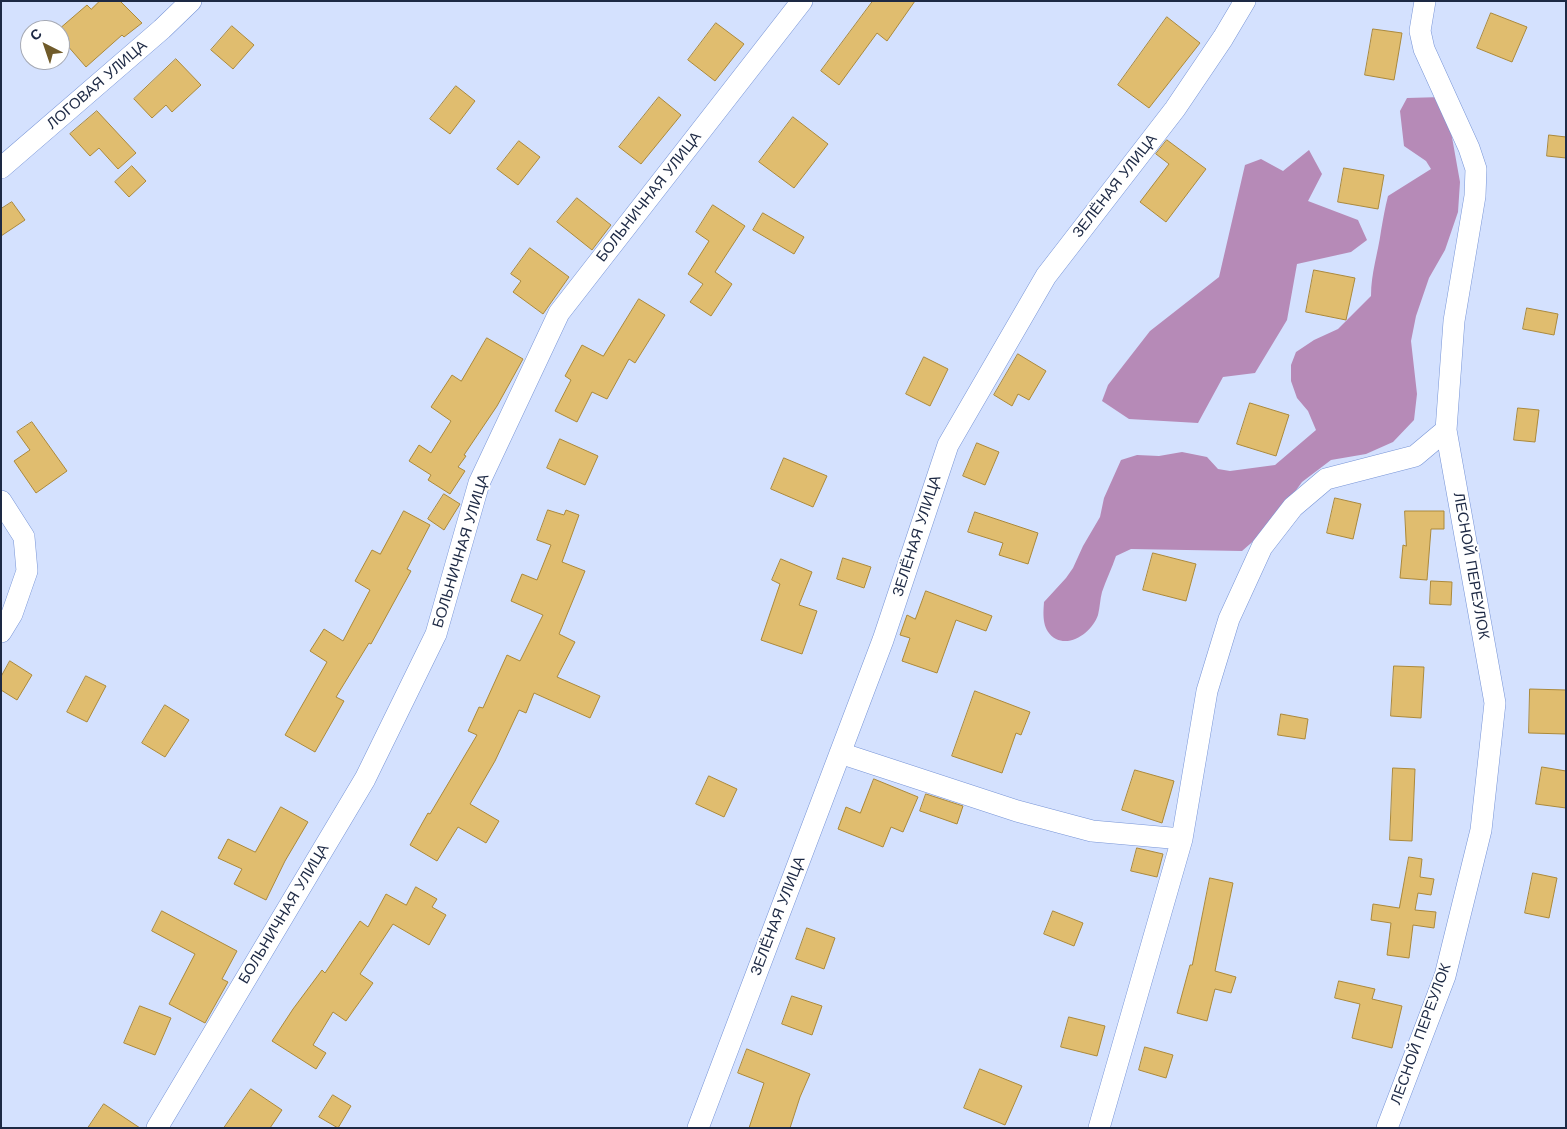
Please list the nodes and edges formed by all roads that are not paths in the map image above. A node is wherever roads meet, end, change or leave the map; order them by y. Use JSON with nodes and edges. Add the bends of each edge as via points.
{"nodes":[{"id":1,"x":190,"y":1,"type":"edge"},
{"id":2,"x":802,"y":1,"type":"edge"},
{"id":3,"x":1245,"y":1,"type":"edge"},
{"id":4,"x":1425,"y":1,"type":"edge"},
{"id":5,"x":1,"y":168,"type":"edge"},
{"id":6,"x":1446,"y":430,"type":"junction"},
{"id":7,"x":1,"y":501,"type":"edge"},
{"id":8,"x":1,"y":632,"type":"edge"},
{"id":9,"x":840,"y":753,"type":"junction"},
{"id":10,"x":1182,"y":839,"type":"junction"},
{"id":11,"x":157,"y":1128,"type":"edge"},
{"id":12,"x":698,"y":1128,"type":"edge"},
{"id":13,"x":1099,"y":1128,"type":"edge"},
{"id":14,"x":1387,"y":1128,"type":"edge"}],
"edges":[{"from":1,"to":5,"type":"street","name":"ЛОГОВАЯ УЛИЦА"},
{"from":2,"to":11,"type":"street","name":"БОЛЬНИЧНАЯ УЛИЦА","via":[[558,313],[479,483],[436,634],[369,771]]},
{"from":3,"to":9,"type":"street","name":"ЗЕЛЁНАЯ УЛИЦА","via":[[1175,109],[1046,276],[948,445],[883,640]]},
{"from":4,"to":6,"type":"street","name":"ЛЕСНОЙ ПЕРЕУЛОК","via":[[1420,31],[1424,49],[1476,169],[1475,196],[1454,321]]},
{"from":6,"to":10,"type":"street","via":[[1415,456],[1326,479],[1293,507],[1262,547],[1229,619],[1207,691]]},
{"from":6,"to":14,"type":"street","name":"ЛЕСНОЙ ПЕРЕУЛОК","via":[[1496,703],[1481,830],[1445,976]]},
{"from":7,"to":8,"type":"street","via":[[24,537],[28,570],[12,614]]},
{"from":9,"to":10,"type":"street","via":[[1017,811],[1092,830]]},
{"from":9,"to":12,"type":"street","name":"ЗЕЛЁНАЯ УЛИЦА"},
{"from":10,"to":13,"type":"street"}]}
